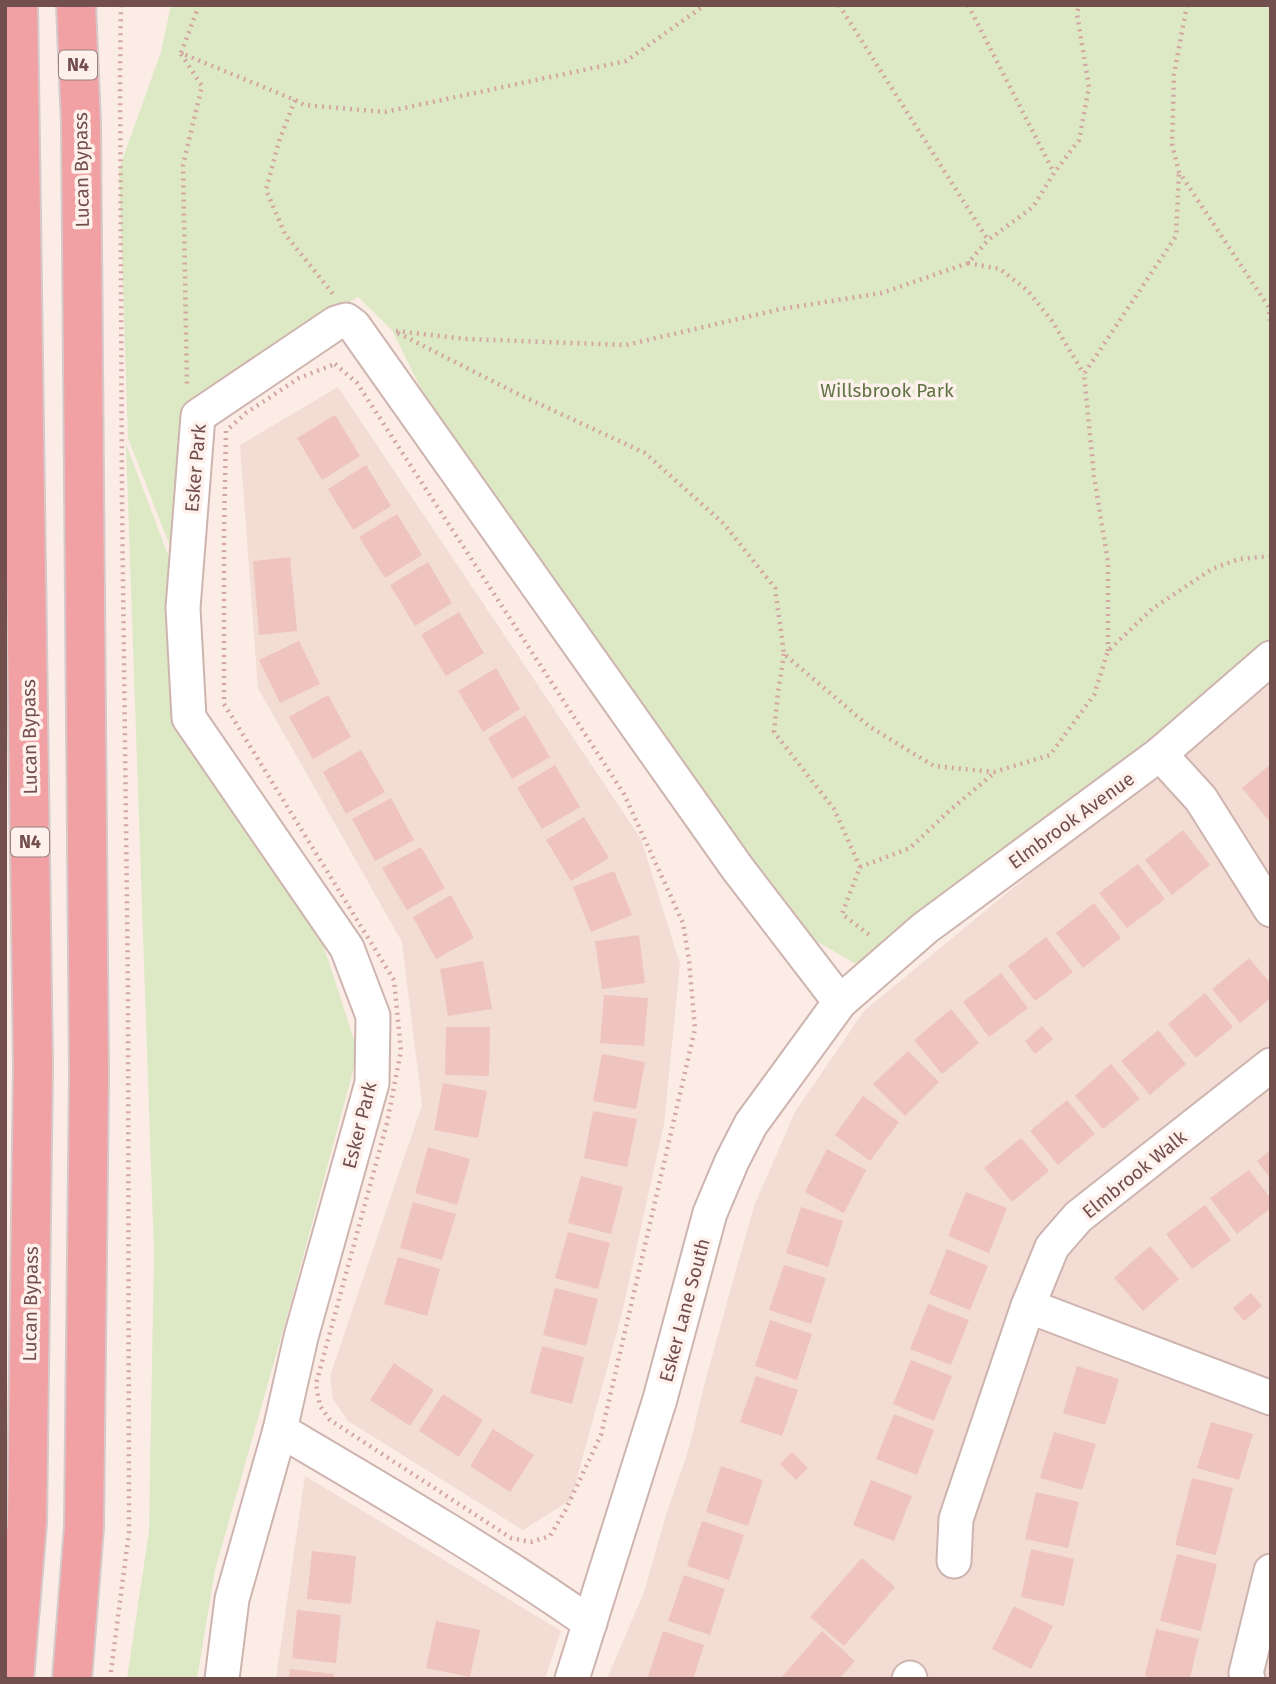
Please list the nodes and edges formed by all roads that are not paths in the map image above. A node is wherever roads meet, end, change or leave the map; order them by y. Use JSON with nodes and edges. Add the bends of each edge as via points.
{"nodes":[{"id":1,"x":18,"y":5,"type":"edge"},
{"id":2,"x":76,"y":5,"type":"edge"},
{"id":3,"x":88,"y":5,"type":"edge"},
{"id":4,"x":80,"y":124,"type":"junction"},
{"id":5,"x":1271,"y":658,"type":"edge"},
{"id":6,"x":1160,"y":754,"type":"junction"},
{"id":7,"x":1271,"y":910,"type":"edge"},
{"id":8,"x":868,"y":978,"type":"joint"},
{"id":9,"x":840,"y":1002,"type":"junction"},
{"id":10,"x":1271,"y":1065,"type":"edge"},
{"id":11,"x":1028,"y":1306,"type":"junction"},
{"id":12,"x":1271,"y":1398,"type":"edge"},
{"id":13,"x":280,"y":1430,"type":"junction"},
{"id":14,"x":954,"y":1561,"type":"dead end"},
{"id":15,"x":1271,"y":1571,"type":"edge"},
{"id":16,"x":590,"y":1623,"type":"junction"},
{"id":17,"x":14,"y":1679,"type":"edge"},
{"id":18,"x":72,"y":1679,"type":"edge"},
{"id":19,"x":222,"y":1679,"type":"edge"},
{"id":20,"x":572,"y":1679,"type":"edge"},
{"id":21,"x":1248,"y":1679,"type":"edge"}],
"edges":[{"from":1,"to":17,"type":"highway","name":"Lucan Bypass","number":"N4","via":[[33,1066],[27,1523]]},
{"from":2,"to":4,"type":"highway","name":"Lucan Bypass","number":"N4"},
{"from":3,"to":4,"type":"highway"},
{"from":4,"to":18,"type":"highway","name":"Lucan Bypass","number":"N4","via":[[89,1074],[84,1527]]},
{"from":5,"to":6,"type":"street","name":"Elmbrook Avenue"},
{"from":6,"to":7,"type":"street","via":[[1201,799]]},
{"from":6,"to":8,"type":"street","name":"Elmbrook Avenue","via":[[925,928]]},
{"from":8,"to":9,"type":"street","name":"Esker Lane South"},
{"from":9,"to":13,"type":"street","name":"Esker Park","via":[[738,869],[354,326],[346,320],[336,323],[198,416],[183,608],[190,718],[347,948],[373,1016],[372,1083],[301,1336]]},
{"from":9,"to":16,"type":"street","name":"Esker Lane South","via":[[751,1124],[710,1213],[660,1399]]},
{"from":10,"to":11,"type":"street","name":"Elmbrook Walk","via":[[1079,1217],[1052,1247]]},
{"from":11,"to":12,"type":"street"},
{"from":11,"to":14,"type":"street","name":"Elmbrook Walk","via":[[956,1519]]},
{"from":13,"to":16,"type":"street","via":[[427,1516]]},
{"from":13,"to":19,"type":"street","name":"Esker Park","via":[[232,1599]]},
{"from":15,"to":21,"type":"street"},
{"from":16,"to":20,"type":"street","name":"Esker Lane South"}]}
